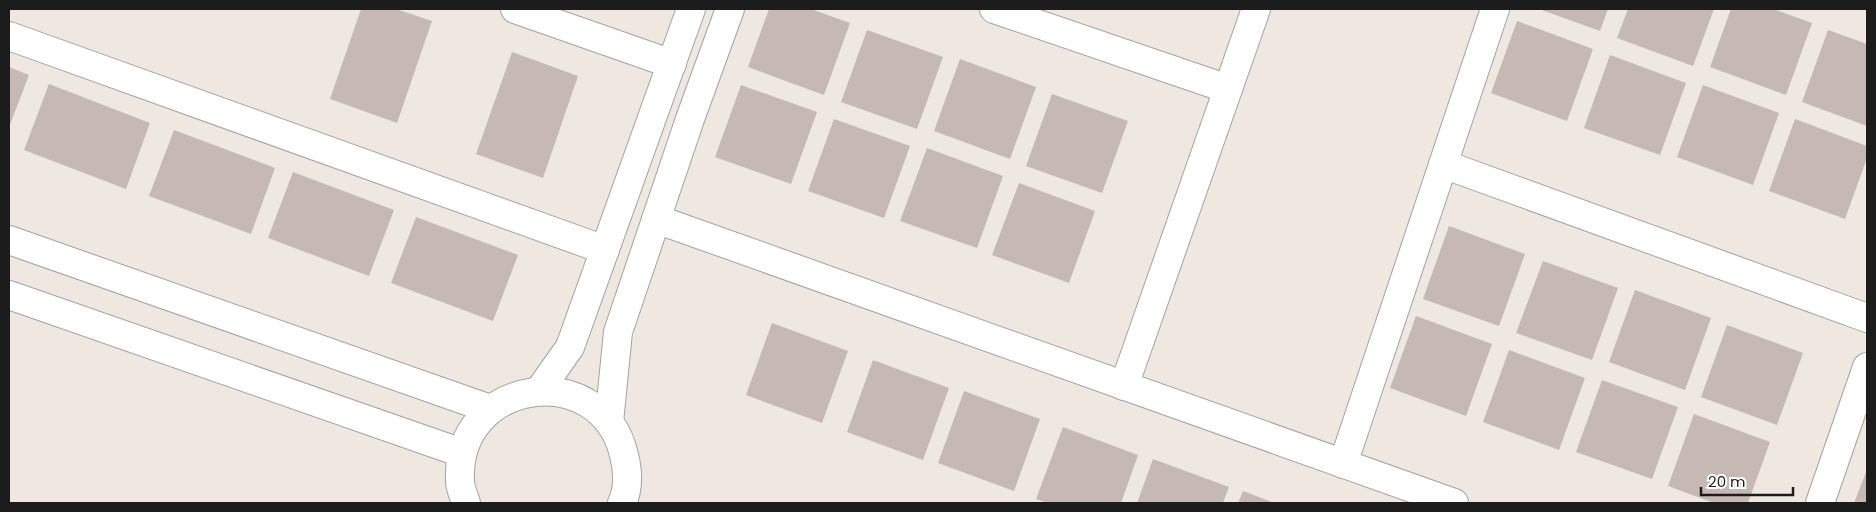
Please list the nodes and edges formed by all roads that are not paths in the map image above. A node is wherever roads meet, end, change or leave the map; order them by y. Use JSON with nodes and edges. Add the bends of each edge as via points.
{"nodes":[{"id":1,"x":515,"y":9,"type":"edge"},
{"id":2,"x":692,"y":9,"type":"edge"},
{"id":3,"x":730,"y":9,"type":"edge"},
{"id":4,"x":994,"y":9,"type":"edge"},
{"id":5,"x":1256,"y":9,"type":"edge"},
{"id":6,"x":1495,"y":9,"type":"edge"},
{"id":7,"x":9,"y":36,"type":"edge"},
{"id":8,"x":672,"y":64,"type":"junction"},
{"id":9,"x":1228,"y":89,"type":"junction"},
{"id":10,"x":1443,"y":164,"type":"junction"},
{"id":11,"x":656,"y":219,"type":"junction"},
{"id":12,"x":9,"y":240,"type":"edge"},
{"id":13,"x":605,"y":250,"type":"junction"},
{"id":14,"x":9,"y":295,"type":"edge"},
{"id":15,"x":1867,"y":318,"type":"edge"},
{"id":16,"x":1867,"y":367,"type":"edge"},
{"id":17,"x":1124,"y":386,"type":"junction"},
{"id":18,"x":538,"y":390,"type":"junction"},
{"id":19,"x":490,"y":409,"type":"junction"},
{"id":20,"x":609,"y":422,"type":"junction"},
{"id":21,"x":462,"y":453,"type":"junction"},
{"id":22,"x":1343,"y":464,"type":"junction"},
{"id":23,"x":466,"y":503,"type":"edge"},
{"id":24,"x":622,"y":503,"type":"edge"},
{"id":25,"x":1454,"y":503,"type":"edge"},
{"id":26,"x":1820,"y":503,"type":"edge"}],
"edges":[{"from":1,"to":8,"type":"street"},
{"from":2,"to":8,"type":"street"},
{"from":3,"to":11,"type":"street"},
{"from":4,"to":9,"type":"street"},
{"from":5,"to":9,"type":"street"},
{"from":6,"to":10,"type":"street"},
{"from":7,"to":13,"type":"street"},
{"from":8,"to":13,"type":"street"},
{"from":9,"to":17,"type":"street"},
{"from":10,"to":15,"type":"street"},
{"from":10,"to":22,"type":"street"},
{"from":11,"to":17,"type":"street"},
{"from":11,"to":20,"type":"street","via":[[618,332]]},
{"from":12,"to":19,"type":"street"},
{"from":13,"to":18,"type":"street","via":[[570,347]]},
{"from":14,"to":21,"type":"street"},
{"from":16,"to":26,"type":"street"},
{"from":17,"to":22,"type":"street"},
{"from":18,"to":19,"type":"street","via":[[513,396]]},
{"from":18,"to":20,"type":"street","via":[[565,394],[589,404]]},
{"from":19,"to":21,"type":"street","via":[[473,429]]},
{"from":20,"to":24,"type":"street","via":[[622,444],[628,470]]},
{"from":21,"to":23,"type":"street","via":[[460,482]]},
{"from":22,"to":25,"type":"street"}]}
